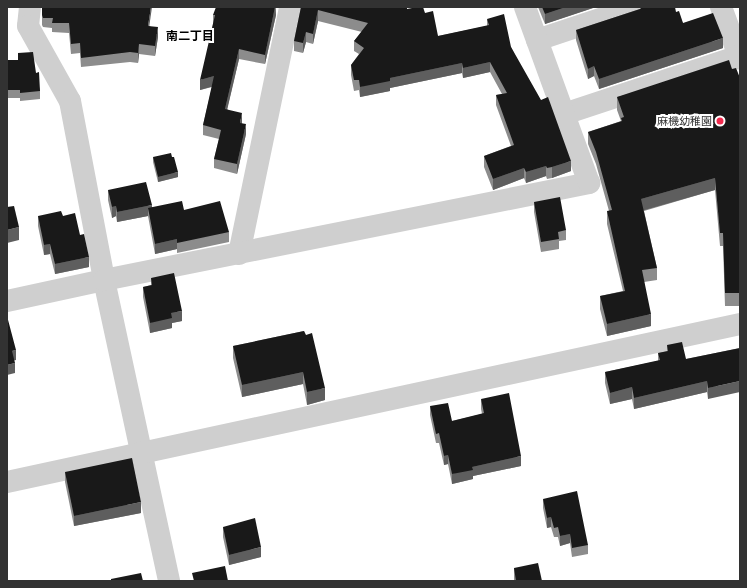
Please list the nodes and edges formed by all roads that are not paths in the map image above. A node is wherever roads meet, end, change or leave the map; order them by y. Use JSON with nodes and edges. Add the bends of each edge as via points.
{"nodes":[{"id":1,"x":30,"y":7,"type":"edge"},
{"id":2,"x":290,"y":7,"type":"edge"},
{"id":3,"x":525,"y":7,"type":"edge"},
{"id":4,"x":636,"y":7,"type":"edge"},
{"id":5,"x":721,"y":7,"type":"edge"},
{"id":6,"x":537,"y":40,"type":"junction"},
{"id":7,"x":740,"y":58,"type":"edge"},
{"id":8,"x":564,"y":114,"type":"junction"},
{"id":9,"x":240,"y":254,"type":"junction"},
{"id":10,"x":104,"y":280,"type":"junction"},
{"id":11,"x":7,"y":302,"type":"edge"},
{"id":12,"x":740,"y":324,"type":"edge"},
{"id":13,"x":142,"y":454,"type":"junction"},
{"id":14,"x":7,"y":482,"type":"edge"},
{"id":15,"x":169,"y":581,"type":"edge"}],
"edges":[{"from":1,"to":10,"type":"street","via":[[28,26],[70,101]]},
{"from":2,"to":9,"type":"street"},
{"from":3,"to":6,"type":"street"},
{"from":4,"to":6,"type":"street"},
{"from":5,"to":7,"type":"street"},
{"from":6,"to":8,"type":"street"},
{"from":7,"to":8,"type":"street"},
{"from":8,"to":9,"type":"street","via":[[589,183]]},
{"from":9,"to":10,"type":"street"},
{"from":10,"to":11,"type":"street"},
{"from":10,"to":13,"type":"street"},
{"from":12,"to":13,"type":"street"},
{"from":13,"to":14,"type":"street"},
{"from":13,"to":15,"type":"street"}]}
